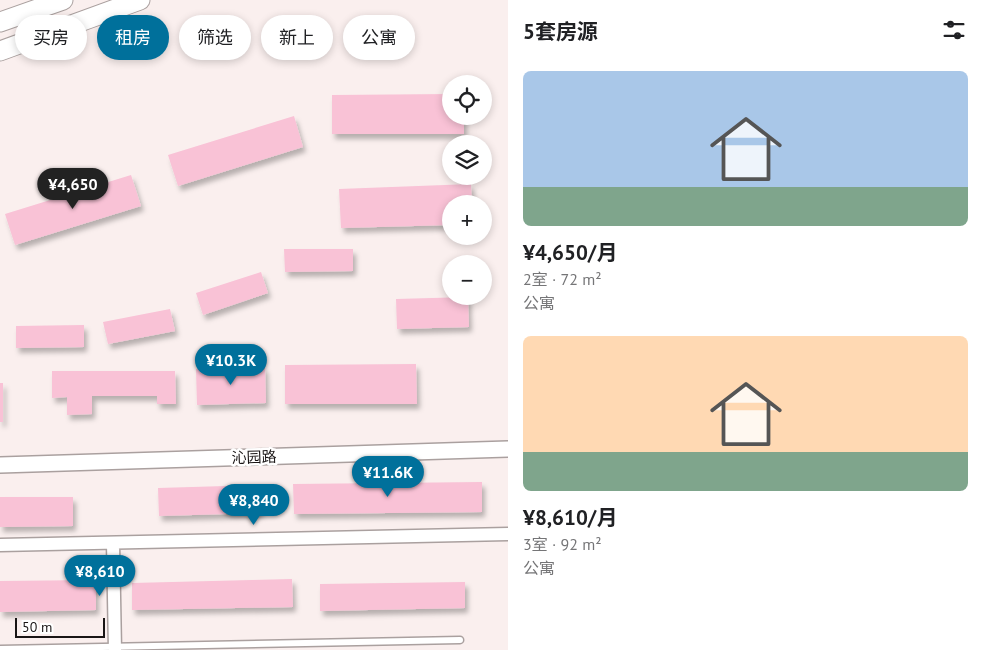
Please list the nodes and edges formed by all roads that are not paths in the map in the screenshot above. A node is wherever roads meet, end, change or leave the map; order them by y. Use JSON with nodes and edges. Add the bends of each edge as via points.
{"nodes":[{"id":1,"x":63,"y":0,"type":"edge"},
{"id":2,"x":140,"y":0,"type":"edge"},
{"id":3,"x":0,"y":22,"type":"edge"},
{"id":4,"x":0,"y":51,"type":"edge"},
{"id":5,"x":508,"y":449,"type":"edge"},
{"id":6,"x":0,"y":465,"type":"edge"},
{"id":7,"x":508,"y":534,"type":"edge"},
{"id":8,"x":113,"y":543,"type":"junction"},
{"id":9,"x":0,"y":545,"type":"edge"},
{"id":10,"x":460,"y":640,"type":"dead end"},
{"id":11,"x":115,"y":648,"type":"edge"},
{"id":12,"x":0,"y":649,"type":"edge"}],
"edges":[{"from":1,"to":3,"type":"main road"},
{"from":2,"to":4,"type":"main road"},
{"from":5,"to":6,"type":"street","name":"沁园路"},
{"from":7,"to":8,"type":"street"},
{"from":8,"to":9,"type":"street"},
{"from":8,"to":11,"type":"street"},
{"from":10,"to":11,"type":"lane"},
{"from":11,"to":12,"type":"lane"}]}
